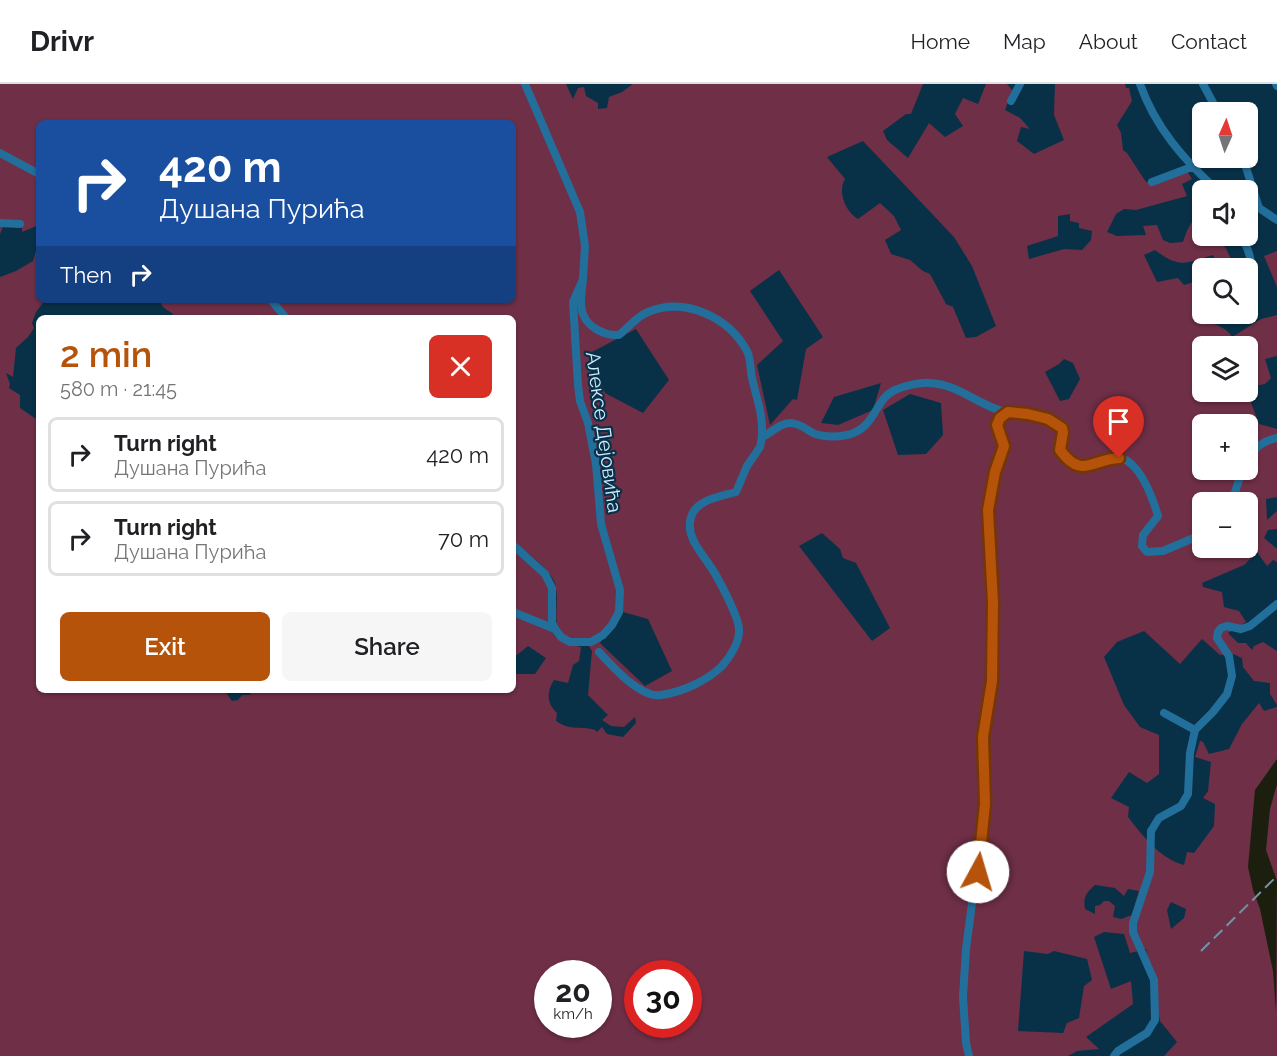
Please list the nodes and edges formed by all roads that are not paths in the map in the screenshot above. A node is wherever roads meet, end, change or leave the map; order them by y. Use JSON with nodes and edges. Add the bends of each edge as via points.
{"nodes":[{"id":1,"x":525,"y":84,"type":"edge"},
{"id":2,"x":1020,"y":84,"type":"edge"},
{"id":3,"x":1140,"y":84,"type":"edge"},
{"id":4,"x":1203,"y":84,"type":"edge"},
{"id":5,"x":1011,"y":101,"type":"dead end"},
{"id":6,"x":1213,"y":102,"type":"edge"},
{"id":7,"x":0,"y":153,"type":"edge"},
{"id":8,"x":1192,"y":166,"type":"edge"},
{"id":9,"x":1192,"y":168,"type":"edge"},
{"id":10,"x":1194,"y":168,"type":"edge"},
{"id":11,"x":1246,"y":168,"type":"edge"},
{"id":12,"x":36,"y":172,"type":"edge"},
{"id":13,"x":1207,"y":180,"type":"edge"},
{"id":14,"x":1152,"y":182,"type":"dead end"},
{"id":15,"x":1259,"y":208,"type":"joint"},
{"id":16,"x":1277,"y":220,"type":"edge"},
{"id":17,"x":0,"y":223,"type":"edge"},
{"id":18,"x":20,"y":224,"type":"dead end"},
{"id":19,"x":583,"y":279,"type":"junction"},
{"id":20,"x":274,"y":303,"type":"edge"},
{"id":21,"x":284,"y":315,"type":"edge"},
{"id":22,"x":1008,"y":412,"type":"junction"},
{"id":23,"x":762,"y":437,"type":"junction"},
{"id":24,"x":1277,"y":438,"type":"edge"},
{"id":25,"x":1258,"y":446,"type":"edge"},
{"id":26,"x":1192,"y":539,"type":"edge"},
{"id":27,"x":516,"y":548,"type":"edge"},
{"id":28,"x":1277,"y":604,"type":"edge"},
{"id":29,"x":516,"y":613,"type":"edge"},
{"id":30,"x":555,"y":629,"type":"junction"},
{"id":31,"x":599,"y":652,"type":"dead end"},
{"id":32,"x":1164,"y":713,"type":"dead end"},
{"id":33,"x":1195,"y":730,"type":"junction"},
{"id":34,"x":969,"y":1056,"type":"edge"},
{"id":35,"x":1114,"y":1056,"type":"edge"}],
"edges":[{"from":1,"to":19,"type":"street","name":"Алексе Дејовића","via":[[580,212],[585,246]]},
{"from":2,"to":5,"type":"street"},
{"from":3,"to":8,"type":"street","via":[[1162,131]]},
{"from":4,"to":6,"type":"street"},
{"from":7,"to":12,"type":"street"},
{"from":9,"to":14,"type":"street"},
{"from":10,"to":13,"type":"street"},
{"from":11,"to":15,"type":"street"},
{"from":15,"to":16,"type":"street"},
{"from":17,"to":18,"type":"street"},
{"from":19,"to":23,"type":"street","via":[[582,314],[591,326],[611,336],[619,335],[647,312],[667,306],[712,316],[731,332],[748,352],[761,407]]},
{"from":19,"to":30,"type":"street","name":"Алексе Дејовића","via":[[573,302],[578,385],[596,464],[601,524],[620,590],[619,612],[612,625],[591,642],[570,642]]},
{"from":20,"to":21,"type":"street"},
{"from":22,"to":23,"type":"street","via":[[931,382],[888,394],[871,421],[858,431],[825,436],[790,423]]},
{"from":22,"to":26,"type":"street","via":[[1057,424],[1063,432],[1060,450],[1074,465],[1086,467],[1108,458],[1132,464],[1142,476],[1158,516],[1143,536],[1142,546],[1147,552],[1163,551]]},
{"from":22,"to":34,"type":"street","via":[[997,425],[1004,446],[988,510],[992,681],[983,737],[985,804],[963,997]]},
{"from":23,"to":31,"type":"street","via":[[736,492],[696,507],[690,523],[694,545],[728,598],[740,630],[732,656],[712,675],[659,696],[647,694]]},
{"from":24,"to":25,"type":"street"},
{"from":27,"to":30,"type":"street","via":[[545,574],[552,588]]},
{"from":28,"to":33,"type":"street","via":[[1250,626],[1227,626],[1218,632],[1217,638],[1229,656],[1232,676],[1227,694]]},
{"from":29,"to":30,"type":"street","name":"Алексе Дејовића"},
{"from":32,"to":33,"type":"street"},
{"from":33,"to":35,"type":"street","via":[[1188,794],[1180,806],[1159,818],[1150,831],[1150,872],[1133,923],[1133,932],[1154,980],[1155,1020],[1147,1033]]}]}
